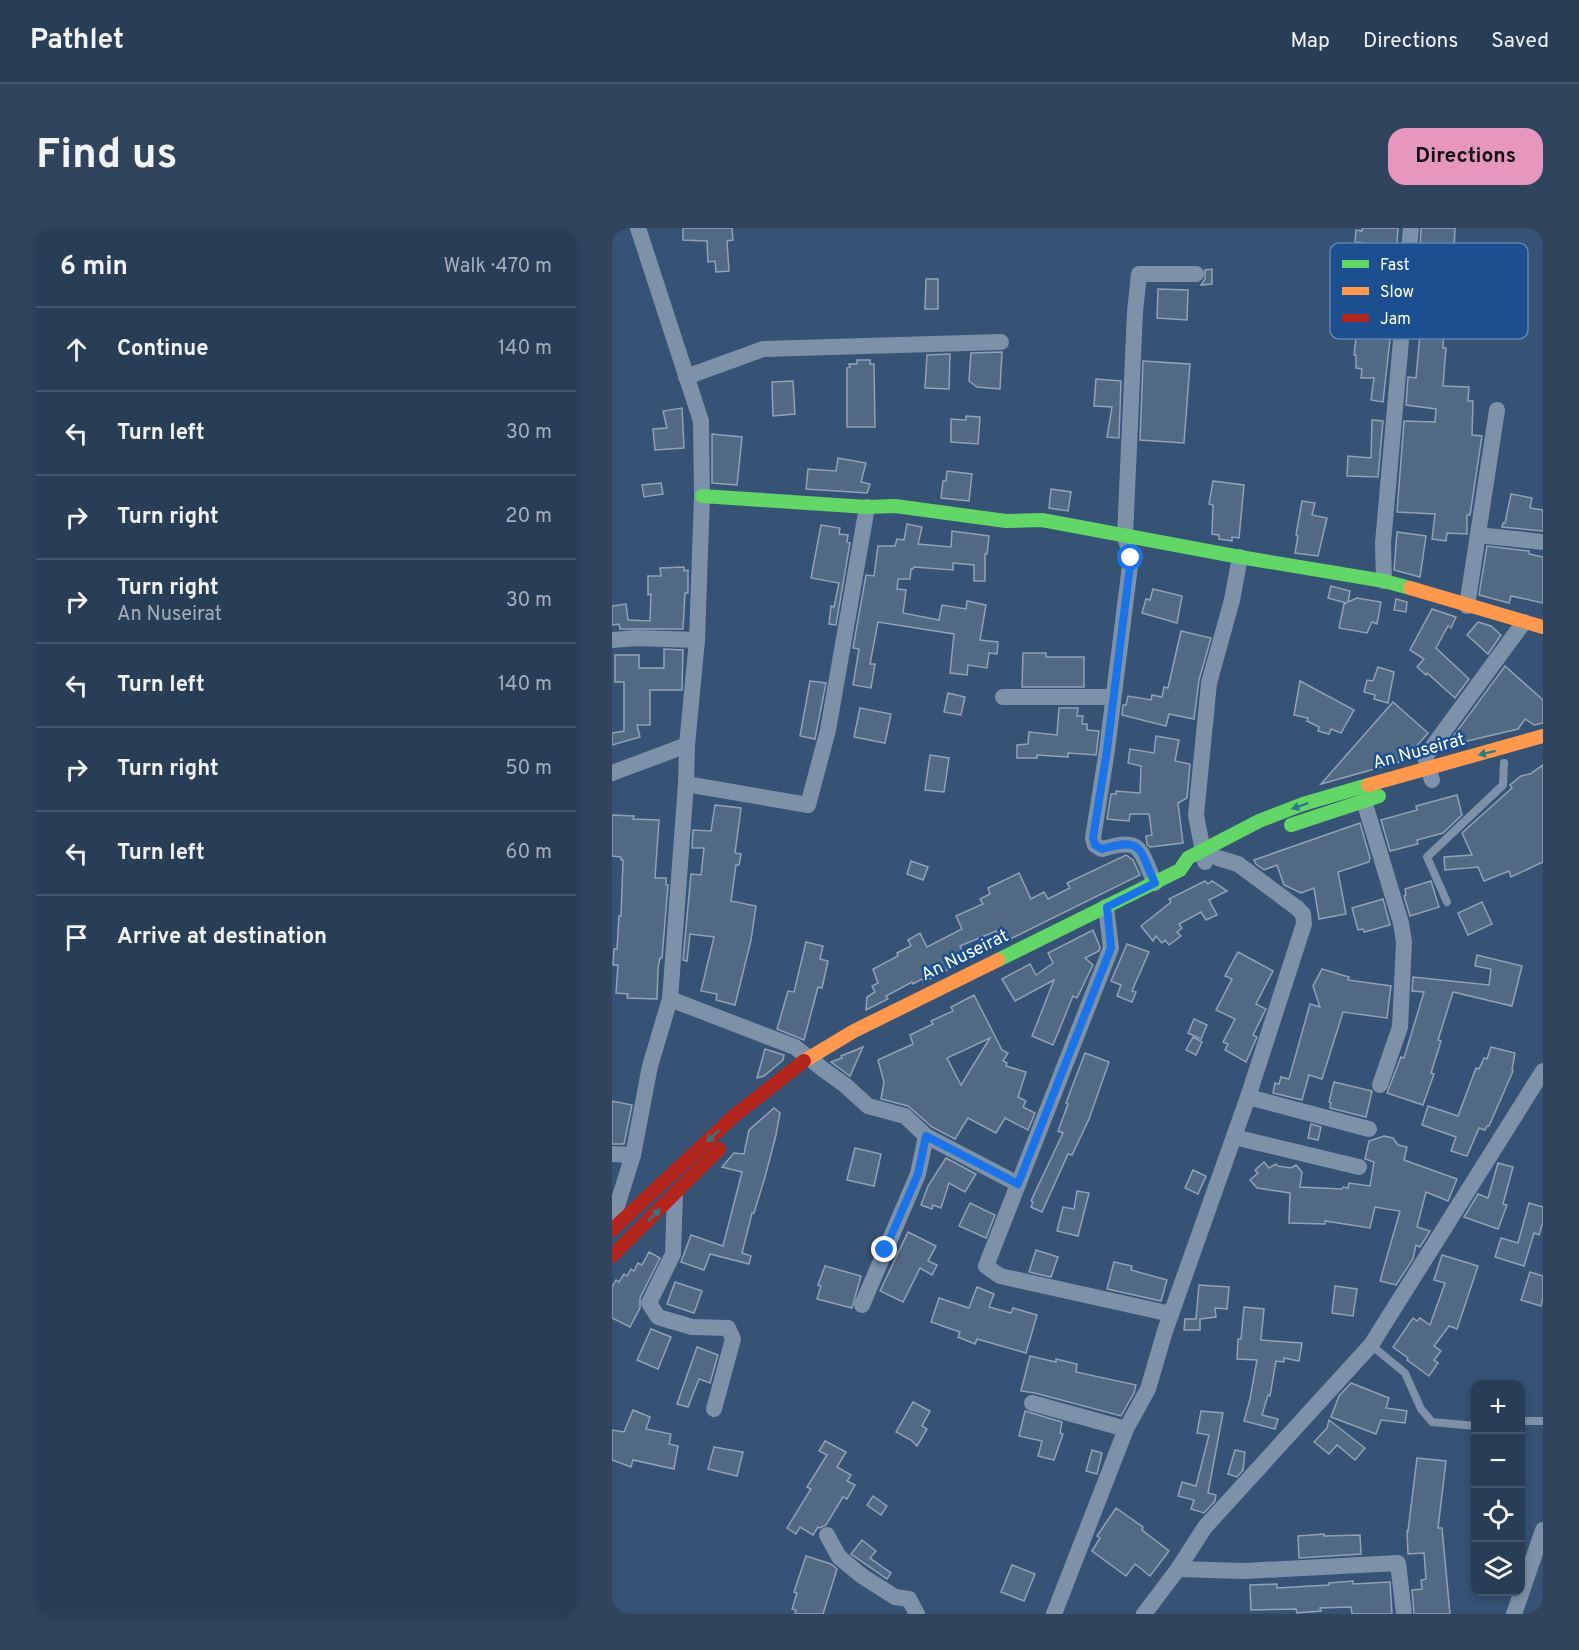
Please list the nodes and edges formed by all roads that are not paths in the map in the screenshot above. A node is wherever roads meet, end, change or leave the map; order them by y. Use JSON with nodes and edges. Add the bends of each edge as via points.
{"nodes":[{"id":1,"x":638,"y":228,"type":"edge"},
{"id":2,"x":1411,"y":228,"type":"edge"},
{"id":3,"x":1410,"y":243,"type":"edge"},
{"id":4,"x":1197,"y":274,"type":"dead end"},
{"id":5,"x":1401,"y":339,"type":"edge"},
{"id":6,"x":1001,"y":342,"type":"dead end"},
{"id":7,"x":686,"y":377,"type":"junction"},
{"id":8,"x":1497,"y":410,"type":"dead end"},
{"id":9,"x":702,"y":496,"type":"junction"},
{"id":10,"x":867,"y":507,"type":"junction"},
{"id":11,"x":1478,"y":534,"type":"junction"},
{"id":12,"x":1125,"y":536,"type":"junction"},
{"id":13,"x":1543,"y":542,"type":"edge"},
{"id":14,"x":1240,"y":557,"type":"junction"},
{"id":15,"x":1384,"y":581,"type":"junction"},
{"id":16,"x":1467,"y":606,"type":"junction"},
{"id":17,"x":1524,"y":622,"type":"junction"},
{"id":18,"x":1543,"y":627,"type":"edge"},
{"id":19,"x":612,"y":640,"type":"edge"},
{"id":20,"x":697,"y":640,"type":"junction"},
{"id":21,"x":1003,"y":697,"type":"dead end"},
{"id":22,"x":1112,"y":697,"type":"junction"},
{"id":23,"x":1543,"y":736,"type":"edge"},
{"id":24,"x":687,"y":745,"type":"junction"},
{"id":25,"x":1504,"y":763,"type":"dead end"},
{"id":26,"x":612,"y":773,"type":"edge"},
{"id":27,"x":1463,"y":773,"type":"dead end"},
{"id":28,"x":1430,"y":774,"type":"junction"},
{"id":29,"x":686,"y":784,"type":"junction"},
{"id":30,"x":1364,"y":801,"type":"junction"},
{"id":31,"x":1278,"y":830,"type":"dead end"},
{"id":32,"x":1238,"y":849,"type":"dead end"},
{"id":33,"x":1208,"y":857,"type":"junction"},
{"id":34,"x":1155,"y":883,"type":"junction"},
{"id":35,"x":1447,"y":902,"type":"dead end"},
{"id":36,"x":1107,"y":907,"type":"junction"},
{"id":37,"x":670,"y":999,"type":"junction"},
{"id":38,"x":808,"y":1058,"type":"junction"},
{"id":39,"x":1543,"y":1071,"type":"edge"},
{"id":40,"x":773,"y":1085,"type":"junction"},
{"id":41,"x":1380,"y":1085,"type":"dead end"},
{"id":42,"x":1248,"y":1098,"type":"junction"},
{"id":43,"x":1369,"y":1129,"type":"dead end"},
{"id":44,"x":926,"y":1136,"type":"junction"},
{"id":45,"x":1234,"y":1137,"type":"junction"},
{"id":46,"x":612,"y":1154,"type":"edge"},
{"id":47,"x":633,"y":1155,"type":"junction"},
{"id":48,"x":1359,"y":1167,"type":"dead end"},
{"id":49,"x":1018,"y":1184,"type":"junction"},
{"id":50,"x":675,"y":1194,"type":"junction"},
{"id":51,"x":612,"y":1222,"type":"edge"},
{"id":52,"x":612,"y":1230,"type":"edge"},
{"id":53,"x":612,"y":1256,"type":"edge"},
{"id":54,"x":862,"y":1305,"type":"dead end"},
{"id":55,"x":1171,"y":1314,"type":"junction"},
{"id":56,"x":1371,"y":1345,"type":"junction"},
{"id":57,"x":1032,"y":1403,"type":"dead end"},
{"id":58,"x":714,"y":1408,"type":"dead end"},
{"id":59,"x":1525,"y":1421,"type":"edge"},
{"id":60,"x":1543,"y":1421,"type":"edge"},
{"id":61,"x":1471,"y":1426,"type":"edge"},
{"id":62,"x":1126,"y":1429,"type":"junction"},
{"id":63,"x":1543,"y":1530,"type":"edge"},
{"id":64,"x":827,"y":1535,"type":"dead end"},
{"id":65,"x":1178,"y":1569,"type":"junction"},
{"id":66,"x":917,"y":1614,"type":"edge"},
{"id":67,"x":1054,"y":1614,"type":"edge"},
{"id":68,"x":1144,"y":1614,"type":"edge"},
{"id":69,"x":1404,"y":1614,"type":"edge"},
{"id":70,"x":1514,"y":1614,"type":"edge"}],
"edges":[{"from":1,"to":7,"type":"street"},
{"from":2,"to":3,"type":"street"},
{"from":4,"to":12,"type":"street","via":[[1139,274]]},
{"from":5,"to":15,"type":"street","via":[[1383,543]]},
{"from":6,"to":7,"type":"street","via":[[763,349]]},
{"from":7,"to":9,"type":"street","via":[[701,421]]},
{"from":8,"to":11,"type":"street"},
{"from":9,"to":10,"type":"main road"},
{"from":9,"to":20,"type":"street"},
{"from":10,"to":12,"type":"main road","via":[[895,506],[1006,521],[1042,520]]},
{"from":10,"to":29,"type":"street","via":[[828,730],[808,805]]},
{"from":11,"to":13,"type":"street"},
{"from":11,"to":16,"type":"street"},
{"from":12,"to":14,"type":"main road"},
{"from":12,"to":22,"type":"street","via":[[1131,558]]},
{"from":14,"to":15,"type":"main road"},
{"from":14,"to":33,"type":"street","via":[[1209,682],[1196,815]]},
{"from":15,"to":16,"type":"main road"},
{"from":16,"to":17,"type":"main road"},
{"from":17,"to":18,"type":"main road"},
{"from":17,"to":28,"type":"street","via":[[1425,757]]},
{"from":19,"to":20,"type":"street"},
{"from":20,"to":24,"type":"street"},
{"from":21,"to":22,"type":"street"},
{"from":22,"to":34,"type":"street","via":[[1093,838],[1102,849],[1122,843],[1138,847]]},
{"from":23,"to":28,"type":"main road","name":"An Nuseirat","one_way":true},
{"from":24,"to":26,"type":"street"},
{"from":24,"to":29,"type":"street"},
{"from":25,"to":35,"type":"lane","via":[[1503,785],[1427,857]]},
{"from":27,"to":28,"type":"main road","name":"An Nuseirat"},
{"from":28,"to":30,"type":"main road","name":"An Nuseirat"},
{"from":28,"to":33,"type":"main road","name":"An Nuseirat","one_way":true,"via":[[1303,804],[1259,822]]},
{"from":29,"to":37,"type":"street"},
{"from":30,"to":31,"type":"main road","name":"An Nuseirat"},
{"from":30,"to":41,"type":"street","via":[[1404,942],[1400,1027]]},
{"from":32,"to":33,"type":"main road","name":"An Nuseirat"},
{"from":33,"to":34,"type":"main road","name":"An Nuseirat"},
{"from":33,"to":42,"type":"street","via":[[1238,864],[1303,914],[1304,924]]},
{"from":34,"to":36,"type":"main road","name":"An Nuseirat"},
{"from":36,"to":38,"type":"main road","name":"An Nuseirat","via":[[854,1031]]},
{"from":36,"to":49,"type":"street","via":[[1111,948]]},
{"from":37,"to":38,"type":"street","via":[[795,1047]]},
{"from":37,"to":47,"type":"street","via":[[650,1066]]},
{"from":38,"to":40,"type":"main road","name":"An Nuseirat"},
{"from":38,"to":44,"type":"street","via":[[868,1106],[905,1116]]},
{"from":39,"to":56,"type":"street"},
{"from":40,"to":50,"type":"main road","name":"An Nuseirat","via":[[747,1119]]},
{"from":40,"to":52,"type":"main road","name":"An Nuseirat","one_way":true,"via":[[734,1116]]},
{"from":42,"to":43,"type":"street"},
{"from":42,"to":45,"type":"street"},
{"from":44,"to":49,"type":"street"},
{"from":44,"to":54,"type":"street","via":[[918,1174]]},
{"from":45,"to":48,"type":"street"},
{"from":45,"to":55,"type":"street"},
{"from":46,"to":47,"type":"street"},
{"from":47,"to":51,"type":"street"},
{"from":49,"to":55,"type":"street","via":[[986,1266],[1000,1276]]},
{"from":53,"to":50,"type":"main road","name":"An Nuseirat","one_way":true},
{"from":50,"to":58,"type":"street","via":[[673,1254],[649,1303],[658,1317],[692,1328],[728,1328],[733,1339]]},
{"from":55,"to":62,"type":"street","via":[[1148,1389]]},
{"from":56,"to":61,"type":"lane","via":[[1405,1373],[1421,1409],[1432,1422]]},
{"from":56,"to":65,"type":"street","via":[[1205,1527]]},
{"from":57,"to":62,"type":"street"},
{"from":59,"to":60,"type":"lane"},
{"from":62,"to":67,"type":"street"},
{"from":63,"to":70,"type":"street"},
{"from":64,"to":66,"type":"street","via":[[839,1557],[895,1597],[909,1599]]},
{"from":65,"to":68,"type":"street"},
{"from":65,"to":69,"type":"street","via":[[1244,1571],[1398,1563]]}]}
